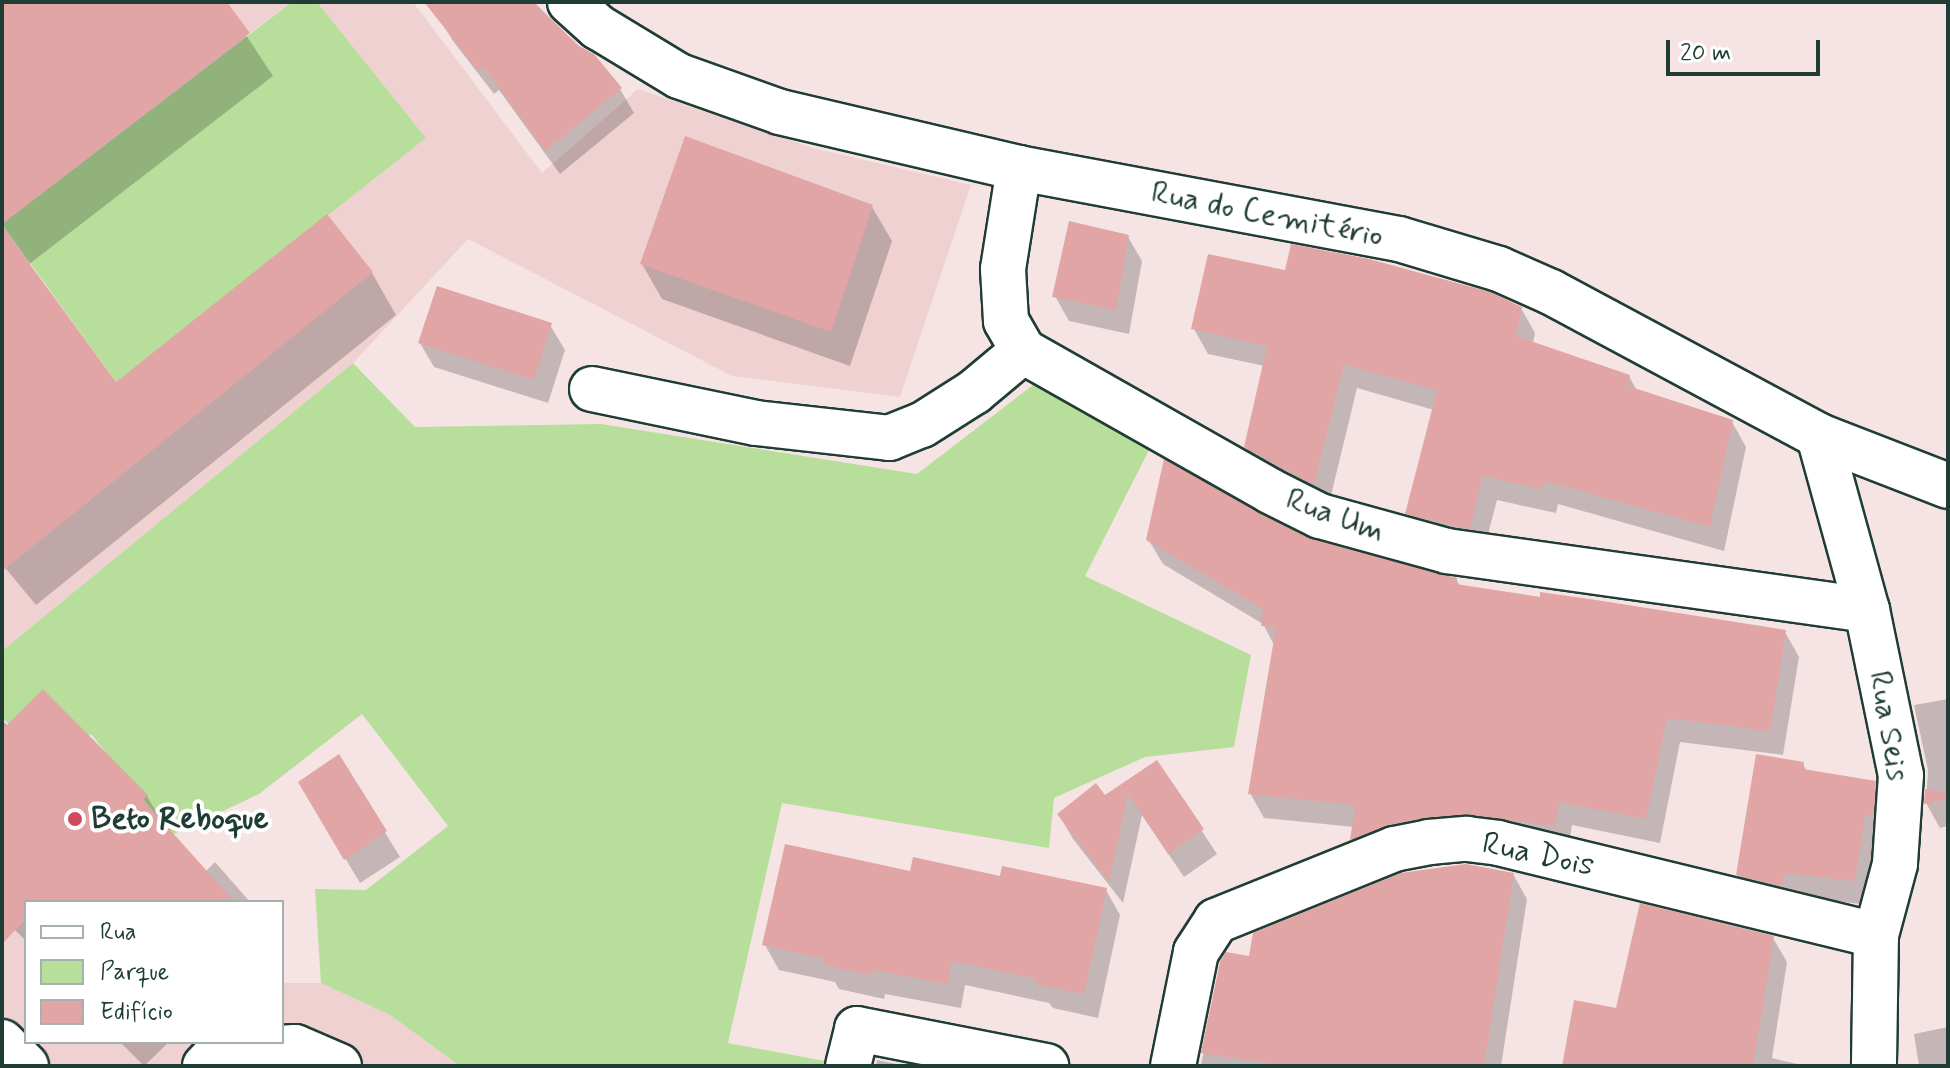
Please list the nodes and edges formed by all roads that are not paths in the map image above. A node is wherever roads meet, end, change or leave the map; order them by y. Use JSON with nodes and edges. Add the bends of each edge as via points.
{"nodes":[{"id":1,"x":570,"y":2,"type":"edge"},
{"id":2,"x":1019,"y":168,"type":"junction"},
{"id":3,"x":1023,"y":351,"type":"junction"},
{"id":4,"x":592,"y":389,"type":"dead end"},
{"id":5,"x":1819,"y":436,"type":"junction"},
{"id":6,"x":1948,"y":486,"type":"edge"},
{"id":7,"x":1867,"y":610,"type":"junction"},
{"id":8,"x":1876,"y":935,"type":"junction"},
{"id":9,"x":2,"y":1042,"type":"edge"},
{"id":10,"x":26,"y":1066,"type":"edge"},
{"id":11,"x":205,"y":1066,"type":"edge"},
{"id":12,"x":339,"y":1066,"type":"edge"},
{"id":13,"x":848,"y":1066,"type":"edge"},
{"id":14,"x":1046,"y":1066,"type":"edge"},
{"id":15,"x":1173,"y":1066,"type":"edge"},
{"id":16,"x":1874,"y":1066,"type":"edge"}],
"edges":[{"from":1,"to":2,"type":"street","name":"Rua do Cemitério","via":[[640,53],[725,94],[780,112]]},
{"from":2,"to":3,"type":"street","via":[[1003,269],[1006,321]]},
{"from":2,"to":5,"type":"street","name":"Rua do Cemitério","via":[[1399,239],[1499,269]]},
{"from":3,"to":4,"type":"street","via":[[974,392],[922,425],[889,438],[756,423]]},
{"from":3,"to":7,"type":"street","name":"Rua Um","via":[[1270,491],[1320,516],[1365,530],[1447,551]]},
{"from":5,"to":6,"type":"street","name":"Rua do Cemitério"},
{"from":5,"to":7,"type":"street","name":"Rua Seis"},
{"from":7,"to":8,"type":"street","name":"Rua Seis","via":[[1901,775],[1895,864]]},
{"from":8,"to":15,"type":"street","name":"Rua Dois","via":[[1498,843],[1429,842],[1394,849],[1216,921],[1196,952]]},
{"from":8,"to":16,"type":"street","name":"Rua Seis"},
{"from":9,"to":10,"type":"street"},
{"from":11,"to":12,"type":"street","via":[[236,1052],[295,1047]]},
{"from":13,"to":14,"type":"street","via":[[857,1029]]}]}
